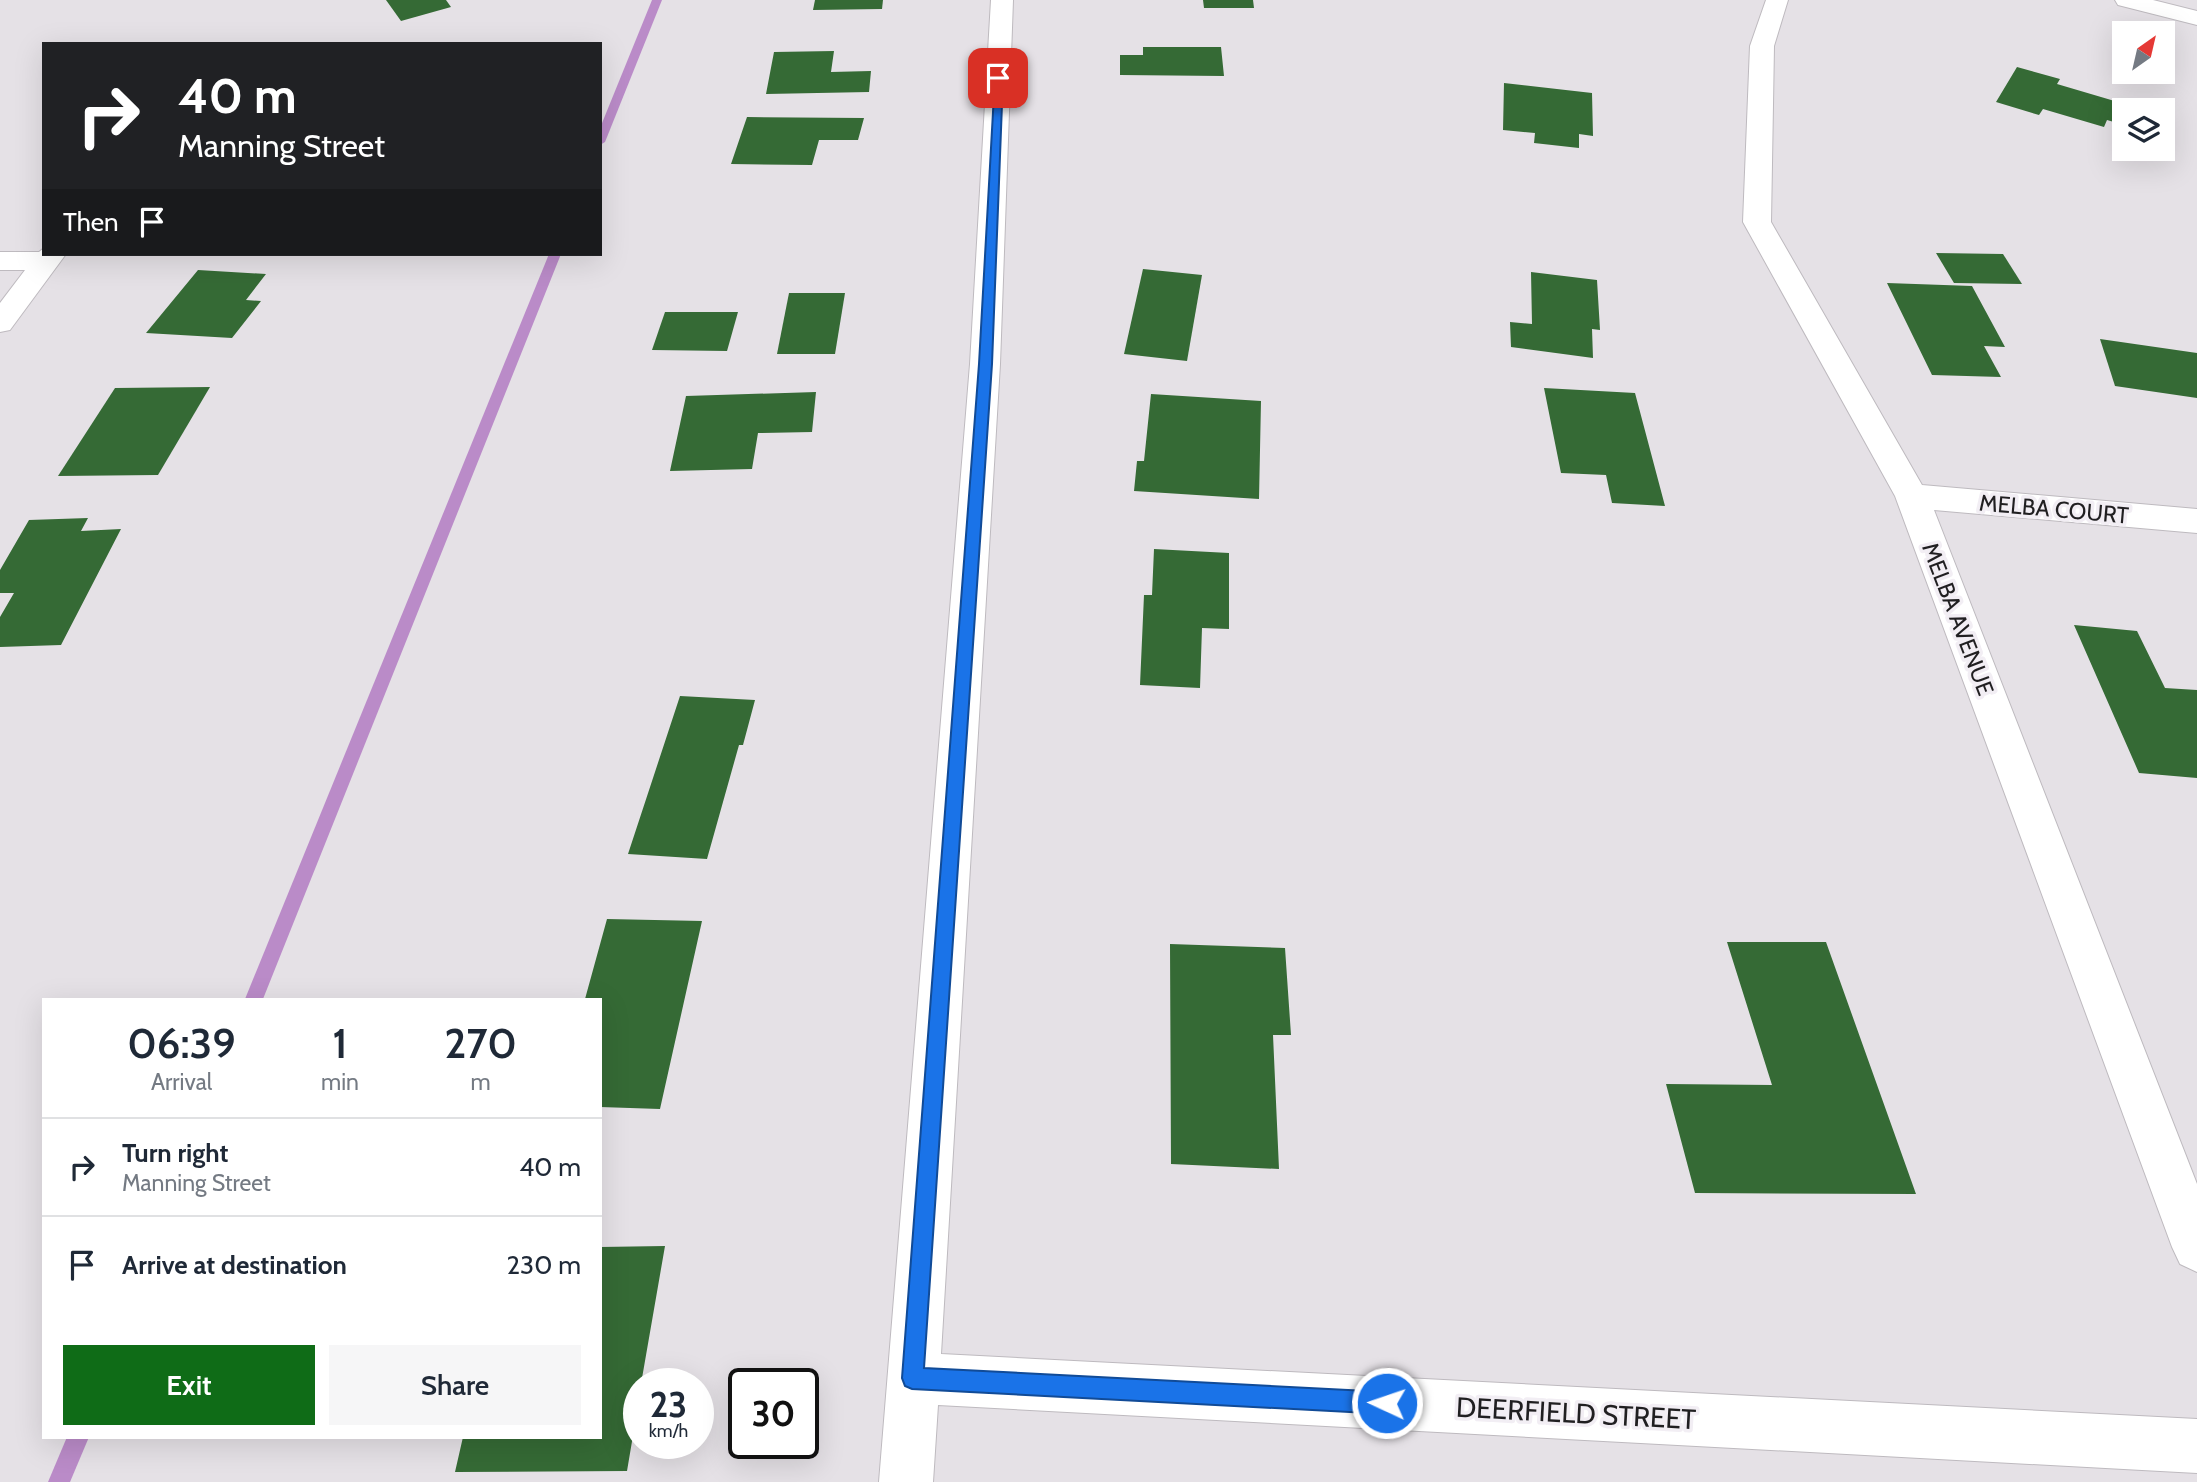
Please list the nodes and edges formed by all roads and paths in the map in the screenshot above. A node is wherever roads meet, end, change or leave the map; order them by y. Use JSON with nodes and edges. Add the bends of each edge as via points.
{"nodes":[{"id":1,"x":1002,"y":0,"type":"edge"},
{"id":2,"x":1777,"y":0,"type":"edge"},
{"id":3,"x":2126,"y":0,"type":"edge"},
{"id":4,"x":2197,"y":18,"type":"edge"},
{"id":5,"x":49,"y":258,"type":"edge"},
{"id":6,"x":0,"y":261,"type":"edge"},
{"id":7,"x":0,"y":323,"type":"edge"},
{"id":8,"x":1912,"y":496,"type":"junction"},
{"id":9,"x":2197,"y":521,"type":"edge"},
{"id":10,"x":2197,"y":1247,"type":"edge"},
{"id":11,"x":912,"y":1378,"type":"junction"},
{"id":12,"x":2197,"y":1446,"type":"edge"},
{"id":13,"x":906,"y":1482,"type":"edge"}],
"edges":[{"from":1,"to":11,"type":"street","via":[[985,364]]},
{"from":2,"to":8,"type":"street","name":"MELBA AVENUE","via":[[1762,46],[1757,222]]},
{"from":3,"to":4,"type":"street"},
{"from":5,"to":6,"type":"street"},
{"from":5,"to":7,"type":"street"},
{"from":8,"to":9,"type":"street","name":"MELBA COURT"},
{"from":8,"to":10,"type":"street","name":"MELBA AVENUE"},
{"from":11,"to":12,"type":"street","name":"DEERFIELD STREET"},
{"from":11,"to":13,"type":"street"}]}
